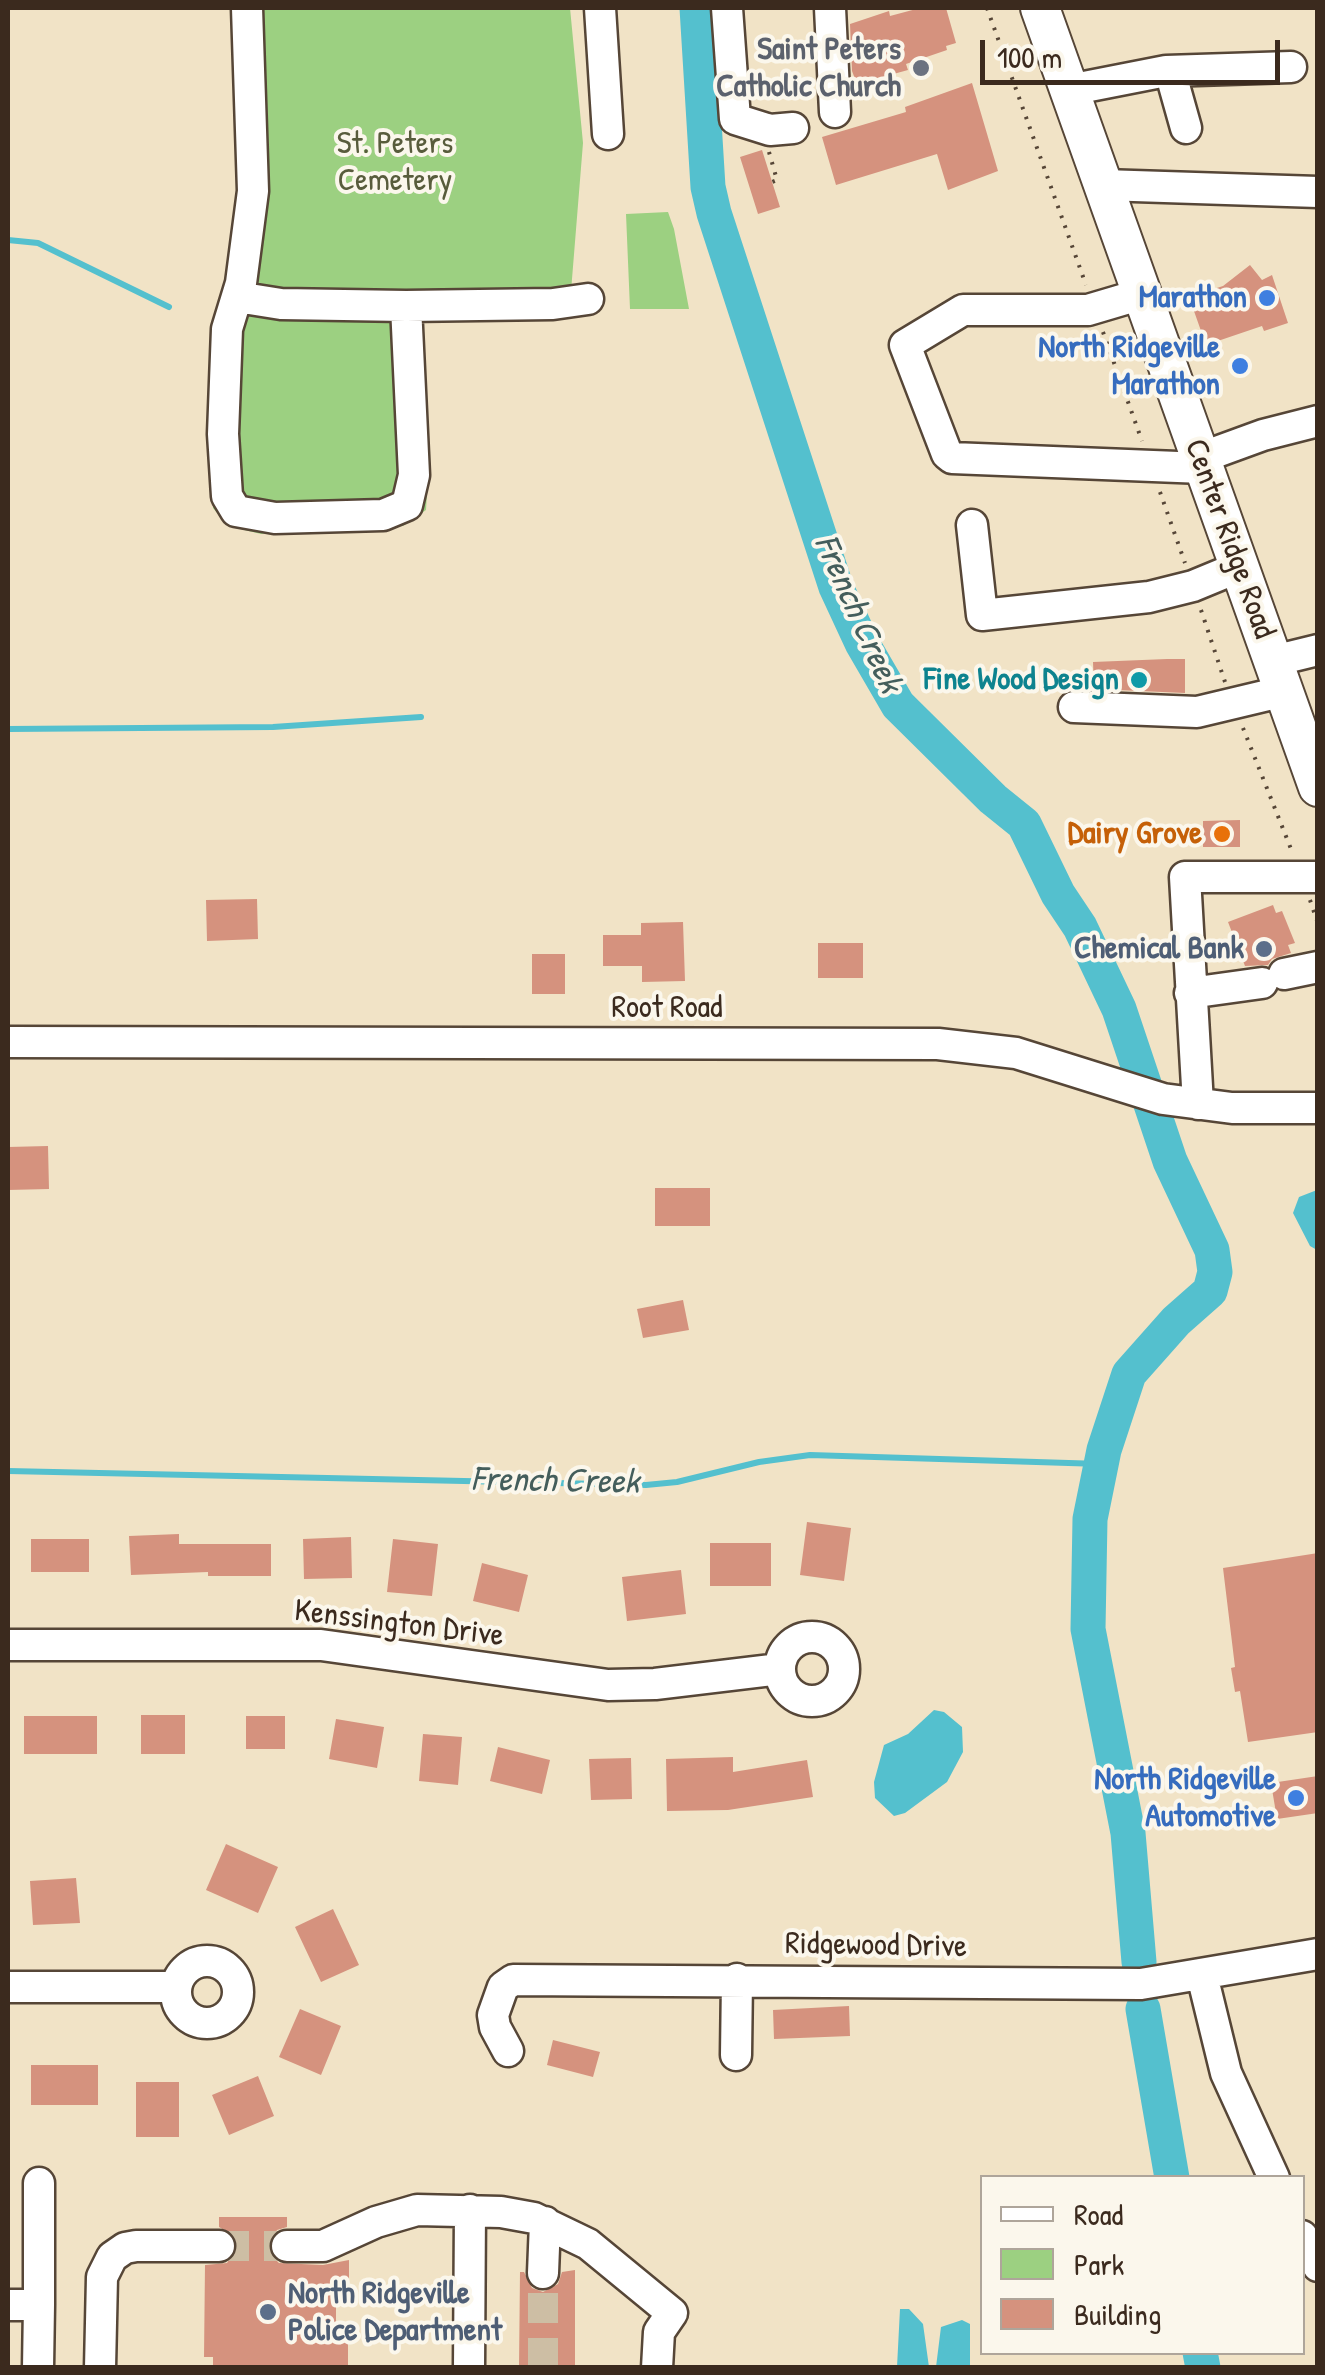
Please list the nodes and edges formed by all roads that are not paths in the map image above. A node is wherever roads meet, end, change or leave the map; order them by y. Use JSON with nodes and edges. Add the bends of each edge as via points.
{"nodes":[{"id":1,"x":246,"y":8,"type":"edge"},
{"id":2,"x":600,"y":8,"type":"edge"},
{"id":3,"x":726,"y":8,"type":"edge"},
{"id":4,"x":830,"y":8,"type":"edge"},
{"id":5,"x":1040,"y":8,"type":"edge"},
{"id":6,"x":1291,"y":67,"type":"dead end"},
{"id":7,"x":1170,"y":71,"type":"junction"},
{"id":8,"x":1069,"y":90,"type":"junction"},
{"id":9,"x":835,"y":112,"type":"dead end"},
{"id":10,"x":793,"y":128,"type":"dead end"},
{"id":11,"x":1186,"y":128,"type":"dead end"},
{"id":12,"x":608,"y":134,"type":"dead end"},
{"id":13,"x":1103,"y":185,"type":"junction"},
{"id":14,"x":1318,"y":192,"type":"edge"},
{"id":15,"x":1142,"y":294,"type":"junction"},
{"id":16,"x":237,"y":297,"type":"junction"},
{"id":17,"x":588,"y":299,"type":"dead end"},
{"id":18,"x":406,"y":306,"type":"junction"},
{"id":19,"x":1318,"y":420,"type":"edge"},
{"id":20,"x":1202,"y":463,"type":"junction"},
{"id":21,"x":972,"y":525,"type":"dead end"},
{"id":22,"x":1239,"y":567,"type":"junction"},
{"id":23,"x":1318,"y":650,"type":"edge"},
{"id":24,"x":1279,"y":676,"type":"junction"},
{"id":25,"x":1074,"y":706,"type":"dead end"},
{"id":26,"x":1318,"y":787,"type":"edge"},
{"id":27,"x":1318,"y":877,"type":"edge"},
{"id":28,"x":1318,"y":966,"type":"edge"},
{"id":29,"x":1190,"y":994,"type":"junction"},
{"id":30,"x":8,"y":1042,"type":"edge"},
{"id":31,"x":1198,"y":1104,"type":"junction"},
{"id":32,"x":1318,"y":1108,"type":"edge"},
{"id":33,"x":8,"y":1645,"type":"edge"},
{"id":34,"x":780,"y":1668,"type":"dead end"},
{"id":35,"x":1318,"y":1954,"type":"edge"},
{"id":36,"x":1202,"y":1975,"type":"junction"},
{"id":37,"x":737,"y":1980,"type":"junction"},
{"id":38,"x":8,"y":1987,"type":"edge"},
{"id":39,"x":176,"y":1988,"type":"dead end"},
{"id":40,"x":508,"y":2051,"type":"dead end"},
{"id":41,"x":736,"y":2055,"type":"dead end"},
{"id":42,"x":1273,"y":2175,"type":"edge"},
{"id":43,"x":40,"y":2184,"type":"dead end"},
{"id":44,"x":470,"y":2210,"type":"junction"},
{"id":45,"x":545,"y":2222,"type":"junction"},
{"id":46,"x":1305,"y":2242,"type":"edge"},
{"id":47,"x":218,"y":2246,"type":"tunnel mouth"},
{"id":48,"x":287,"y":2246,"type":"tunnel mouth"},
{"id":49,"x":1318,"y":2266,"type":"edge"},
{"id":50,"x":544,"y":2273,"type":"tunnel mouth"},
{"id":51,"x":8,"y":2305,"type":"edge"},
{"id":52,"x":39,"y":2305,"type":"junction"},
{"id":53,"x":38,"y":2368,"type":"edge"},
{"id":54,"x":100,"y":2368,"type":"edge"},
{"id":55,"x":469,"y":2368,"type":"edge"},
{"id":56,"x":657,"y":2368,"type":"edge"}],
"edges":[{"from":1,"to":16,"type":"street","via":[[253,191]]},
{"from":2,"to":12,"type":"street"},
{"from":3,"to":10,"type":"street","via":[[735,119],[770,130]]},
{"from":4,"to":9,"type":"street"},
{"from":5,"to":8,"type":"main road","name":"Center Ridge Road"},
{"from":6,"to":7,"type":"street"},
{"from":7,"to":8,"type":"street"},
{"from":7,"to":11,"type":"street"},
{"from":8,"to":13,"type":"main road","name":"Center Ridge Road"},
{"from":13,"to":14,"type":"street"},
{"from":13,"to":15,"type":"main road","name":"Center Ridge Road"},
{"from":15,"to":20,"type":"main road","name":"Center Ridge Road"},
{"from":15,"to":20,"type":"street","via":[[1088,310],[963,310],[905,345],[952,458]]},
{"from":16,"to":18,"type":"street"},
{"from":16,"to":18,"type":"street","via":[[227,329],[226,496],[236,511],[275,518],[383,515],[407,505],[414,475]]},
{"from":17,"to":18,"type":"street"},
{"from":19,"to":20,"type":"street","via":[[1263,434]]},
{"from":20,"to":22,"type":"main road","name":"Center Ridge Road"},
{"from":21,"to":22,"type":"street","via":[[982,615],[1149,597]]},
{"from":22,"to":24,"type":"main road","name":"Center Ridge Road"},
{"from":23,"to":24,"type":"street"},
{"from":24,"to":25,"type":"street","via":[[1197,712]]},
{"from":24,"to":26,"type":"main road","name":"Center Ridge Road"},
{"from":27,"to":29,"type":"street","via":[[1185,877]]},
{"from":28,"to":29,"type":"street"},
{"from":29,"to":31,"type":"street"},
{"from":30,"to":31,"type":"street","name":"Root Road","via":[[938,1044],[1016,1054]]},
{"from":31,"to":32,"type":"street","name":"Root Road"},
{"from":33,"to":34,"type":"street","name":"Kenssington Drive","via":[[320,1645],[608,1685]]},
{"from":35,"to":36,"type":"street","name":"Ridgewood Drive"},
{"from":36,"to":37,"type":"street","name":"Ridgewood Drive","via":[[1105,1985]]},
{"from":36,"to":42,"type":"street","via":[[1226,2072]]},
{"from":37,"to":40,"type":"street","name":"Ridgewood Drive","via":[[514,1980],[503,1987],[493,2015]]},
{"from":37,"to":41,"type":"street"},
{"from":38,"to":39,"type":"street"},
{"from":43,"to":52,"type":"street"},
{"from":44,"to":45,"type":"street"},
{"from":44,"to":48,"type":"street","via":[[410,2212],[332,2244]]},
{"from":44,"to":55,"type":"street"},
{"from":45,"to":50,"type":"street"},
{"from":45,"to":56,"type":"street","via":[[602,2253],[672,2313],[660,2332]]},
{"from":46,"to":49,"type":"street"},
{"from":47,"to":54,"type":"street","via":[[136,2246],[112,2257],[102,2277]]},
{"from":51,"to":52,"type":"street"},
{"from":52,"to":53,"type":"street"}]}
